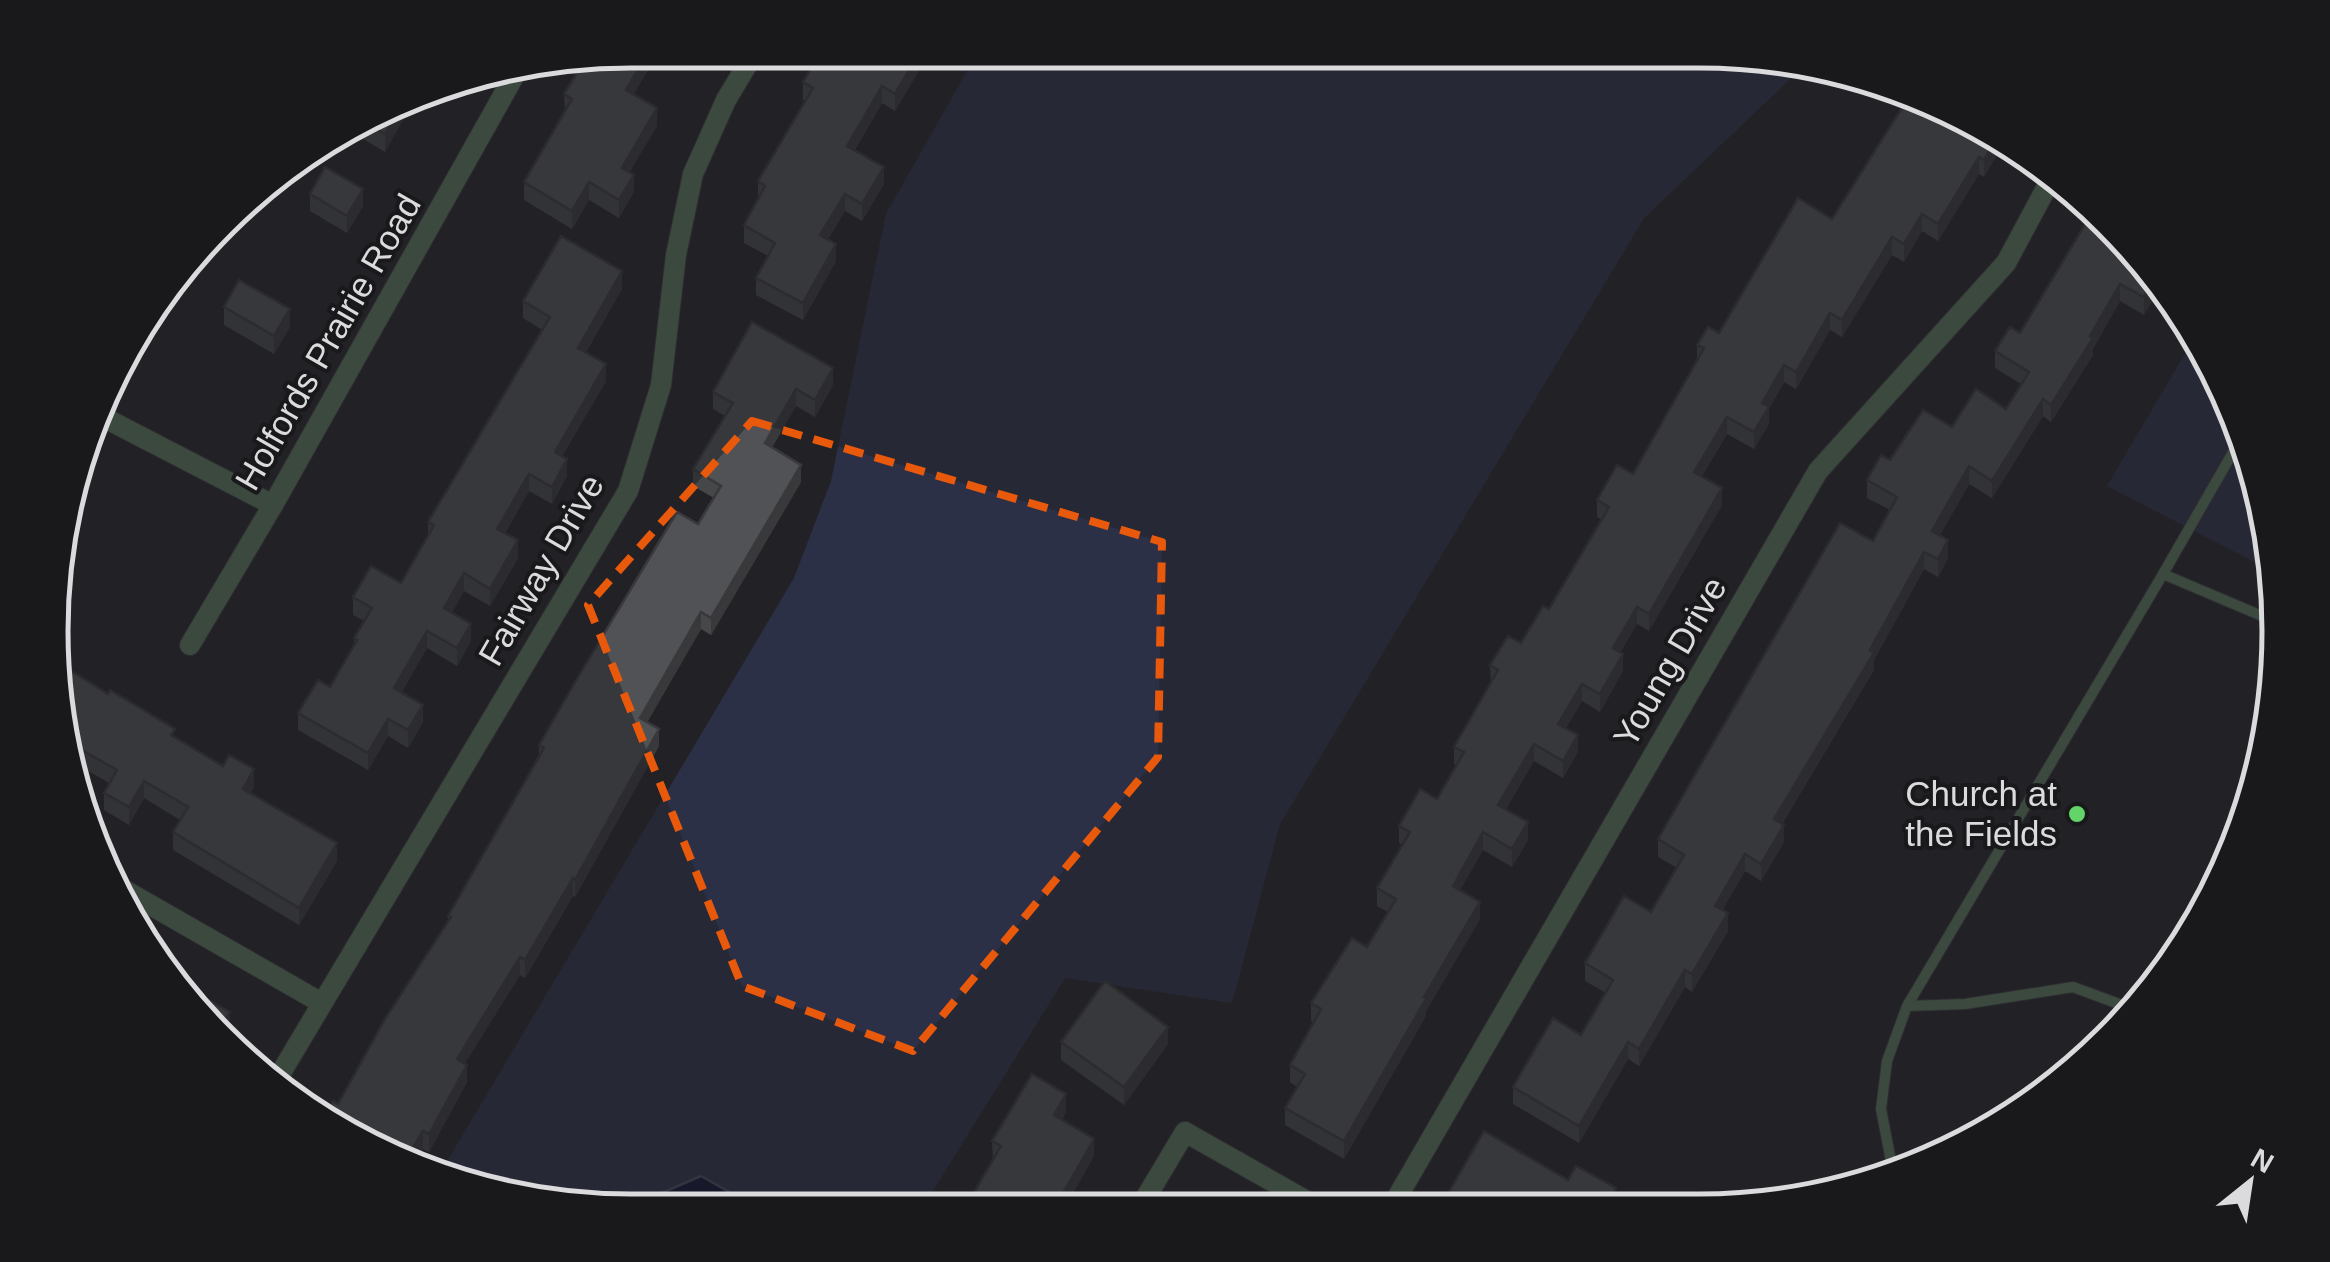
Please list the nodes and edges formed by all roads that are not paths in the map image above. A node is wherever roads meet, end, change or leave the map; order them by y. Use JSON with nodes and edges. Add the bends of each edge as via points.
{"nodes":[{"id":1,"x":746,"y":67,"type":"edge"},
{"id":2,"x":512,"y":80,"type":"edge"},
{"id":3,"x":2046,"y":188,"type":"edge"},
{"id":4,"x":108,"y":419,"type":"edge"},
{"id":5,"x":2233,"y":451,"type":"edge"},
{"id":6,"x":273,"y":505,"type":"junction"},
{"id":7,"x":2163,"y":574,"type":"junction"},
{"id":8,"x":2262,"y":616,"type":"edge"},
{"id":9,"x":190,"y":645,"type":"dead end"},
{"id":10,"x":134,"y":896,"type":"edge"},
{"id":11,"x":320,"y":1002,"type":"junction"},
{"id":12,"x":2121,"y":1005,"type":"edge"},
{"id":13,"x":1907,"y":1006,"type":"junction"},
{"id":14,"x":281,"y":1072,"type":"edge"},
{"id":15,"x":1891,"y":1161,"type":"edge"},
{"id":16,"x":1147,"y":1195,"type":"edge"},
{"id":17,"x":1298,"y":1195,"type":"edge"},
{"id":18,"x":1399,"y":1195,"type":"edge"}],
"edges":[{"from":1,"to":11,"type":"street","name":"Fairway Drive","via":[[693,174],[676,255],[662,385],[628,491]]},
{"from":2,"to":6,"type":"street","name":"Holfords Prairie Road"},
{"from":3,"to":18,"type":"street","name":"Young Drive","via":[[2006,262],[1818,470]]},
{"from":4,"to":6,"type":"street"},
{"from":5,"to":7,"type":"lane"},
{"from":6,"to":9,"type":"street","name":"Holfords Prairie Road"},
{"from":7,"to":8,"type":"lane"},
{"from":7,"to":13,"type":"lane"},
{"from":10,"to":11,"type":"street"},
{"from":11,"to":14,"type":"street","name":"Fairway Drive"},
{"from":12,"to":13,"type":"lane","via":[[2073,986]]},
{"from":13,"to":15,"type":"lane","via":[[1887,1062],[1881,1110]]},
{"from":16,"to":17,"type":"street","via":[[1185,1132]]}]}
